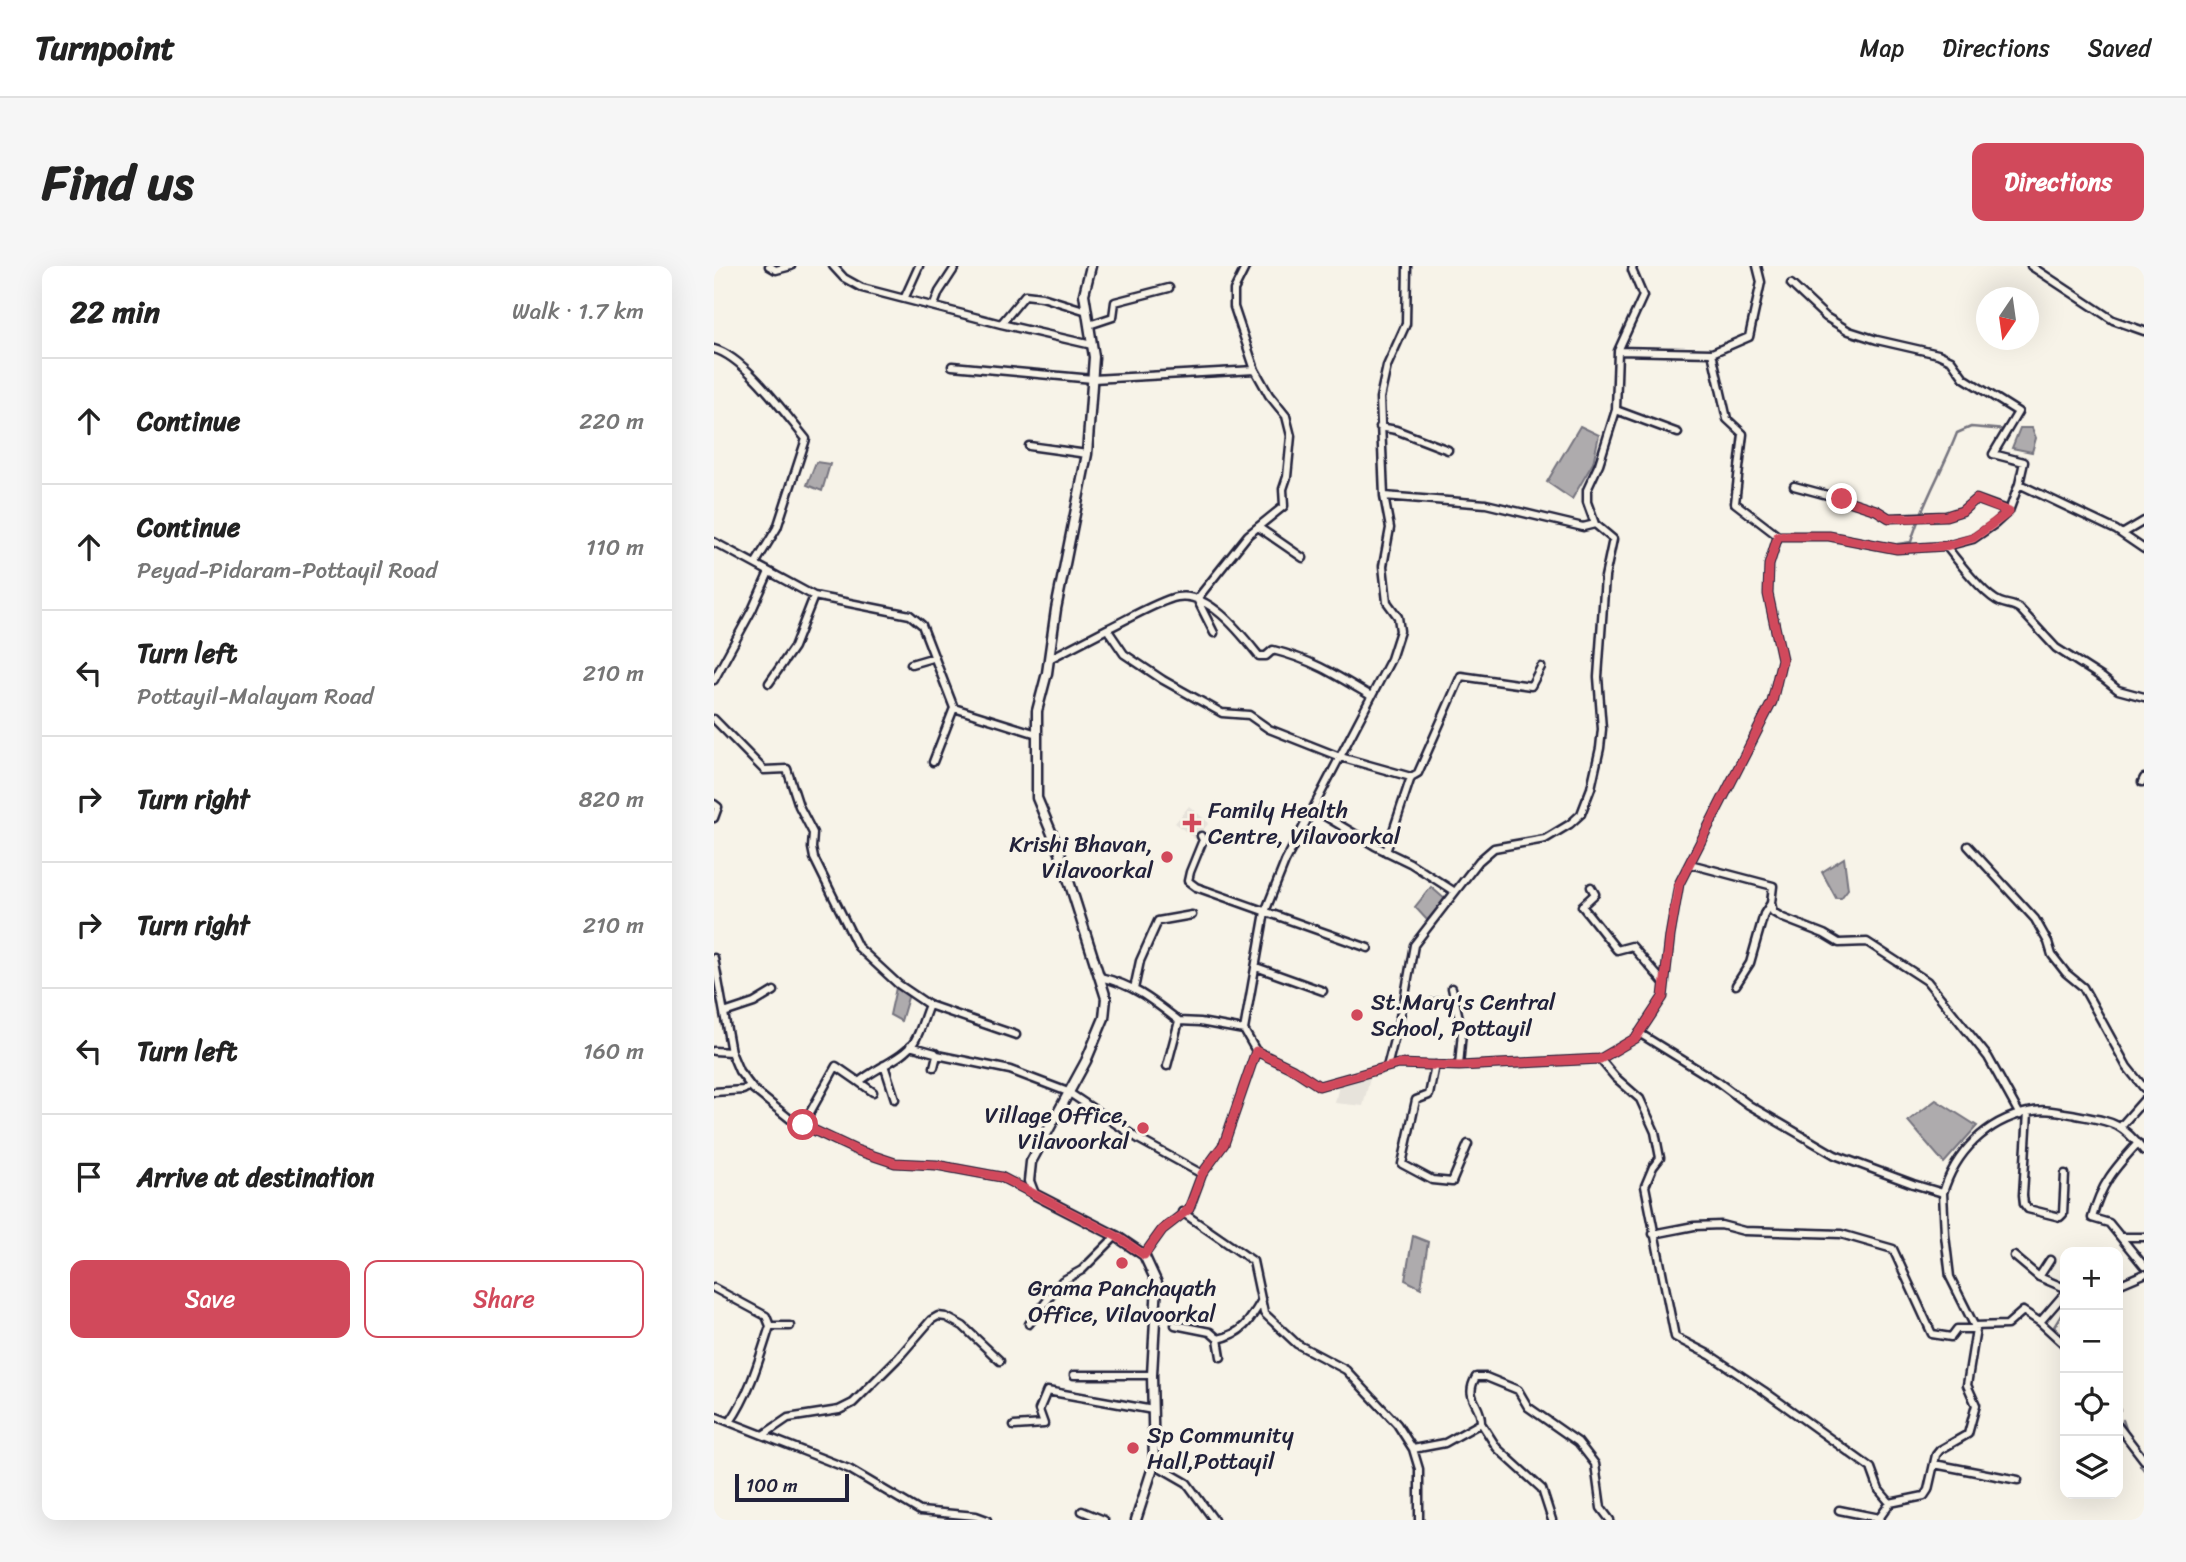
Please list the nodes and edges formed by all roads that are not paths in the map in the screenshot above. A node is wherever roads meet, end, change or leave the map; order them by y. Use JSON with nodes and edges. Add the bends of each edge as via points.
{"nodes":[{"id":1,"x":769,"y":266,"type":"edge"},
{"id":2,"x":791,"y":266,"type":"edge"},
{"id":3,"x":834,"y":266,"type":"edge"},
{"id":4,"x":919,"y":266,"type":"edge"},
{"id":5,"x":956,"y":266,"type":"edge"},
{"id":6,"x":1091,"y":266,"type":"edge"},
{"id":7,"x":1246,"y":266,"type":"edge"},
{"id":8,"x":1407,"y":266,"type":"edge"},
{"id":9,"x":1633,"y":266,"type":"edge"},
{"id":10,"x":1757,"y":266,"type":"edge"},
{"id":11,"x":2031,"y":266,"type":"edge"},
{"id":12,"x":1791,"y":284,"type":"dead end"},
{"id":13,"x":1169,"y":288,"type":"dead end"},
{"id":14,"x":905,"y":297,"type":"junction"},
{"id":15,"x":934,"y":305,"type":"junction"},
{"id":16,"x":1087,"y":311,"type":"junction"},
{"id":17,"x":1000,"y":324,"type":"junction"},
{"id":18,"x":1089,"y":326,"type":"junction"},
{"id":19,"x":2144,"y":331,"type":"edge"},
{"id":20,"x":1092,"y":345,"type":"junction"},
{"id":21,"x":714,"y":349,"type":"edge"},
{"id":22,"x":1618,"y":351,"type":"junction"},
{"id":23,"x":1712,"y":353,"type":"junction"},
{"id":24,"x":952,"y":366,"type":"dead end"},
{"id":25,"x":1255,"y":370,"type":"junction"},
{"id":26,"x":1093,"y":379,"type":"junction"},
{"id":27,"x":1616,"y":410,"type":"junction"},
{"id":28,"x":1380,"y":427,"type":"junction"},
{"id":29,"x":1678,"y":433,"type":"dead end"},
{"id":30,"x":1029,"y":446,"type":"dead end"},
{"id":31,"x":1448,"y":450,"type":"dead end"},
{"id":32,"x":1087,"y":454,"type":"junction"},
{"id":33,"x":2019,"y":484,"type":"junction"},
{"id":34,"x":1794,"y":486,"type":"dead end"},
{"id":35,"x":1384,"y":496,"type":"junction"},
{"id":36,"x":2009,"y":512,"type":"junction"},
{"id":37,"x":2144,"y":521,"type":"edge"},
{"id":38,"x":1595,"y":524,"type":"junction"},
{"id":39,"x":1258,"y":527,"type":"junction"},
{"id":40,"x":2122,"y":534,"type":"junction"},
{"id":41,"x":1778,"y":536,"type":"junction"},
{"id":42,"x":714,"y":542,"type":"edge"},
{"id":43,"x":1946,"y":546,"type":"junction"},
{"id":44,"x":2144,"y":550,"type":"edge"},
{"id":45,"x":1303,"y":558,"type":"dead end"},
{"id":46,"x":754,"y":564,"type":"junction"},
{"id":47,"x":769,"y":572,"type":"junction"},
{"id":48,"x":814,"y":596,"type":"junction"},
{"id":49,"x":1197,"y":599,"type":"junction"},
{"id":50,"x":1107,"y":629,"type":"junction"},
{"id":51,"x":1214,"y":633,"type":"dead end"},
{"id":52,"x":935,"y":657,"type":"junction"},
{"id":53,"x":1049,"y":659,"type":"junction"},
{"id":54,"x":911,"y":664,"type":"dead end"},
{"id":55,"x":1541,"y":667,"type":"dead end"},
{"id":56,"x":714,"y":680,"type":"edge"},
{"id":57,"x":769,"y":683,"type":"dead end"},
{"id":58,"x":1371,"y":696,"type":"junction"},
{"id":59,"x":2144,"y":697,"type":"edge"},
{"id":60,"x":954,"y":708,"type":"junction"},
{"id":61,"x":714,"y":719,"type":"edge"},
{"id":62,"x":1037,"y":734,"type":"junction"},
{"id":63,"x":1340,"y":757,"type":"junction"},
{"id":64,"x":933,"y":762,"type":"dead end"},
{"id":65,"x":1411,"y":777,"type":"junction"},
{"id":66,"x":714,"y":804,"type":"edge"},
{"id":67,"x":1313,"y":809,"type":"junction"},
{"id":68,"x":714,"y":818,"type":"edge"},
{"id":69,"x":1201,"y":836,"type":"dead end"},
{"id":70,"x":1968,"y":846,"type":"dead end"},
{"id":71,"x":1386,"y":852,"type":"junction"},
{"id":72,"x":1690,"y":864,"type":"junction"},
{"id":73,"x":1591,"y":887,"type":"dead end"},
{"id":74,"x":1455,"y":892,"type":"junction"},
{"id":75,"x":1771,"y":903,"type":"junction"},
{"id":76,"x":1265,"y":912,"type":"junction"},
{"id":77,"x":1192,"y":915,"type":"dead end"},
{"id":78,"x":1368,"y":948,"type":"dead end"},
{"id":79,"x":714,"y":958,"type":"edge"},
{"id":80,"x":1256,"y":967,"type":"junction"},
{"id":81,"x":1100,"y":977,"type":"junction"},
{"id":82,"x":1664,"y":983,"type":"junction"},
{"id":83,"x":1736,"y":985,"type":"dead end"},
{"id":84,"x":1452,"y":988,"type":"dead end"},
{"id":85,"x":1134,"y":989,"type":"junction"},
{"id":86,"x":1323,"y":990,"type":"dead end"},
{"id":87,"x":774,"y":991,"type":"dead end"},
{"id":88,"x":1455,"y":999,"type":"junction"},
{"id":89,"x":929,"y":1004,"type":"junction"},
{"id":90,"x":1427,"y":1004,"type":"dead end"},
{"id":91,"x":724,"y":1013,"type":"junction"},
{"id":92,"x":1179,"y":1021,"type":"junction"},
{"id":93,"x":1244,"y":1030,"type":"junction"},
{"id":94,"x":1639,"y":1033,"type":"junction"},
{"id":95,"x":1016,"y":1035,"type":"dead end"},
{"id":96,"x":910,"y":1046,"type":"junction"},
{"id":97,"x":714,"y":1051,"type":"edge"},
{"id":98,"x":1256,"y":1051,"type":"junction"},
{"id":99,"x":731,"y":1052,"type":"junction"},
{"id":100,"x":937,"y":1055,"type":"junction"},
{"id":101,"x":1600,"y":1059,"type":"junction"},
{"id":102,"x":884,"y":1065,"type":"junction"},
{"id":103,"x":1435,"y":1065,"type":"junction"},
{"id":104,"x":1167,"y":1066,"type":"dead end"},
{"id":105,"x":1460,"y":1066,"type":"junction"},
{"id":106,"x":934,"y":1067,"type":"dead end"},
{"id":107,"x":1387,"y":1067,"type":"junction"},
{"id":108,"x":859,"y":1082,"type":"junction"},
{"id":109,"x":750,"y":1086,"type":"junction"},
{"id":110,"x":2144,"y":1088,"type":"edge"},
{"id":111,"x":714,"y":1092,"type":"edge"},
{"id":112,"x":873,"y":1092,"type":"dead end"},
{"id":113,"x":1068,"y":1092,"type":"junction"},
{"id":114,"x":895,"y":1099,"type":"dead end"},
{"id":115,"x":2144,"y":1100,"type":"edge"},
{"id":116,"x":2024,"y":1113,"type":"junction"},
{"id":117,"x":803,"y":1125,"type":"junction"},
{"id":118,"x":2121,"y":1126,"type":"junction"},
{"id":119,"x":2138,"y":1143,"type":"junction"},
{"id":120,"x":1468,"y":1144,"type":"dead end"},
{"id":121,"x":2144,"y":1151,"type":"edge"},
{"id":122,"x":1202,"y":1174,"type":"junction"},
{"id":123,"x":2065,"y":1174,"type":"dead end"},
{"id":124,"x":1943,"y":1193,"type":"junction"},
{"id":125,"x":1034,"y":1194,"type":"junction"},
{"id":126,"x":1182,"y":1212,"type":"junction"},
{"id":127,"x":1653,"y":1234,"type":"junction"},
{"id":128,"x":1116,"y":1236,"type":"junction"},
{"id":129,"x":2122,"y":1237,"type":"junction"},
{"id":130,"x":2144,"y":1237,"type":"edge"},
{"id":131,"x":1144,"y":1255,"type":"junction"},
{"id":132,"x":2014,"y":1256,"type":"dead end"},
{"id":133,"x":2050,"y":1260,"type":"dead end"},
{"id":134,"x":2144,"y":1266,"type":"edge"},
{"id":135,"x":2144,"y":1274,"type":"edge"},
{"id":136,"x":2039,"y":1277,"type":"junction"},
{"id":137,"x":2123,"y":1283,"type":"edge"},
{"id":138,"x":2060,"y":1286,"type":"edge"},
{"id":139,"x":714,"y":1289,"type":"edge"},
{"id":140,"x":2060,"y":1299,"type":"edge"},
{"id":141,"x":1262,"y":1300,"type":"junction"},
{"id":142,"x":2040,"y":1322,"type":"junction"},
{"id":143,"x":1029,"y":1324,"type":"dead end"},
{"id":144,"x":1175,"y":1325,"type":"dead end"},
{"id":145,"x":770,"y":1326,"type":"junction"},
{"id":146,"x":790,"y":1326,"type":"dead end"},
{"id":147,"x":1975,"y":1327,"type":"junction"},
{"id":148,"x":1218,"y":1339,"type":"junction"},
{"id":149,"x":2060,"y":1340,"type":"edge"},
{"id":150,"x":1221,"y":1357,"type":"dead end"},
{"id":151,"x":1000,"y":1361,"type":"dead end"},
{"id":152,"x":1074,"y":1374,"type":"dead end"},
{"id":153,"x":1152,"y":1374,"type":"junction"},
{"id":154,"x":1153,"y":1410,"type":"junction"},
{"id":155,"x":714,"y":1416,"type":"edge"},
{"id":156,"x":730,"y":1422,"type":"junction"},
{"id":157,"x":1481,"y":1423,"type":"junction"},
{"id":158,"x":1014,"y":1426,"type":"dead end"},
{"id":159,"x":2123,"y":1433,"type":"edge"},
{"id":160,"x":763,"y":1435,"type":"junction"},
{"id":161,"x":1413,"y":1449,"type":"junction"},
{"id":162,"x":2144,"y":1460,"type":"edge"},
{"id":163,"x":1154,"y":1464,"type":"junction"},
{"id":164,"x":1934,"y":1464,"type":"junction"},
{"id":165,"x":2018,"y":1480,"type":"dead end"},
{"id":166,"x":1890,"y":1503,"type":"junction"},
{"id":167,"x":1839,"y":1510,"type":"dead end"},
{"id":168,"x":1082,"y":1511,"type":"dead end"},
{"id":169,"x":1879,"y":1519,"type":"edge"},
{"id":170,"x":987,"y":1520,"type":"edge"},
{"id":171,"x":1104,"y":1520,"type":"edge"},
{"id":172,"x":1136,"y":1520,"type":"edge"},
{"id":173,"x":1213,"y":1520,"type":"edge"},
{"id":174,"x":1419,"y":1520,"type":"edge"},
{"id":175,"x":1552,"y":1520,"type":"edge"},
{"id":176,"x":1610,"y":1520,"type":"edge"}],
"edges":[{"from":1,"to":2,"type":"street","via":[[776,270]]},
{"from":3,"to":14,"type":"street","via":[[862,288]]},
{"from":4,"to":14,"type":"street"},
{"from":5,"to":15,"type":"street"},
{"from":6,"to":16,"type":"street","via":[[1084,294]]},
{"from":7,"to":25,"type":"street","via":[[1234,290],[1234,307]]},
{"from":8,"to":28,"type":"street","via":[[1406,324],[1387,366]]},
{"from":9,"to":22,"type":"street","via":[[1643,296]]},
{"from":10,"to":23,"type":"street","via":[[1761,282],[1749,337]]},
{"from":11,"to":19,"type":"street","via":[[2113,320]]},
{"from":12,"to":33,"type":"street","via":[[1826,317],[1849,331],[1951,360],[1964,378],[2018,412],[1993,454],[2024,462]]},
{"from":13,"to":18,"type":"street","via":[[1115,302],[1113,317]]},
{"from":14,"to":15,"type":"street"},
{"from":15,"to":17,"type":"street"},
{"from":16,"to":17,"type":"street","via":[[1025,295]]},
{"from":16,"to":18,"type":"street"},
{"from":17,"to":20,"type":"street"},
{"from":18,"to":20,"type":"street"},
{"from":20,"to":26,"type":"street"},
{"from":21,"to":46,"type":"street","via":[[749,372],[806,439],[777,528]]},
{"from":22,"to":23,"type":"street"},
{"from":22,"to":27,"type":"street"},
{"from":23,"to":41,"type":"street","via":[[1727,419],[1743,434],[1735,503]]},
{"from":24,"to":26,"type":"street"},
{"from":25,"to":26,"type":"street"},
{"from":25,"to":39,"type":"street","via":[[1286,416],[1291,436],[1284,506]]},
{"from":26,"to":32,"type":"street"},
{"from":27,"to":29,"type":"street"},
{"from":27,"to":38,"type":"street","via":[[1587,490]]},
{"from":28,"to":31,"type":"street"},
{"from":28,"to":35,"type":"street"},
{"from":30,"to":32,"type":"street"},
{"from":32,"to":53,"type":"street"},
{"from":33,"to":36,"type":"street"},
{"from":33,"to":40,"type":"street"},
{"from":34,"to":36,"type":"street","via":[[1889,518],[1937,518],[1962,511],[1976,499]]},
{"from":35,"to":38,"type":"street","via":[[1466,502],[1583,527]]},
{"from":35,"to":58,"type":"street","via":[[1390,528],[1383,566],[1387,602],[1398,617],[1400,631],[1391,660]]},
{"from":36,"to":43,"type":"street","via":[[1973,538]]},
{"from":37,"to":40,"type":"street"},
{"from":38,"to":74,"type":"street","via":[[1613,539],[1605,577],[1598,677],[1601,729],[1591,788],[1581,814],[1570,824],[1545,839],[1494,848]]},
{"from":39,"to":45,"type":"street"},
{"from":39,"to":49,"type":"street"},
{"from":40,"to":44,"type":"street"},
{"from":41,"to":43,"type":"street","via":[[1829,536],[1897,549]]},
{"from":41,"to":72,"type":"street","via":[[1769,565],[1768,594],[1782,659],[1772,702]]},
{"from":42,"to":46,"type":"street"},
{"from":43,"to":59,"type":"street","via":[[1991,595],[2020,609],[2056,648],[2118,690]]},
{"from":46,"to":47,"type":"street"},
{"from":47,"to":48,"type":"street"},
{"from":47,"to":56,"type":"street"},
{"from":48,"to":52,"type":"street","via":[[910,615],[922,625]]},
{"from":48,"to":57,"type":"street","via":[[794,647]]},
{"from":49,"to":50,"type":"street","via":[[1178,596]]},
{"from":49,"to":51,"type":"street"},
{"from":49,"to":58,"type":"street","via":[[1227,618],[1259,656],[1273,650],[1303,657]]},
{"from":50,"to":53,"type":"street"},
{"from":50,"to":63,"type":"street","via":[[1124,654],[1222,713],[1249,715],[1269,729]]},
{"from":52,"to":54,"type":"street"},
{"from":52,"to":60,"type":"street"},
{"from":53,"to":62,"type":"street","via":[[1037,710]]},
{"from":55,"to":65,"type":"street","via":[[1531,686],[1461,676],[1418,773]]},
{"from":58,"to":63,"type":"street"},
{"from":60,"to":62,"type":"street"},
{"from":60,"to":64,"type":"street"},
{"from":61,"to":89,"type":"street","via":[[764,770],[786,769],[813,833],[814,858],[858,947],[898,984]]},
{"from":62,"to":81,"type":"street","via":[[1037,798]]},
{"from":63,"to":65,"type":"street"},
{"from":63,"to":67,"type":"street"},
{"from":65,"to":71,"type":"street"},
{"from":66,"to":68,"type":"street","via":[[718,807]]},
{"from":67,"to":71,"type":"street"},
{"from":67,"to":76,"type":"street"},
{"from":69,"to":76,"type":"street","via":[[1188,881]]},
{"from":70,"to":110,"type":"street","via":[[2035,919],[2052,955],[2084,987],[2127,1067]]},
{"from":71,"to":74,"type":"street"},
{"from":72,"to":75,"type":"street","via":[[1773,886]]},
{"from":72,"to":82,"type":"street","via":[[1679,884]]},
{"from":73,"to":82,"type":"street","via":[[1595,894],[1582,906],[1618,950],[1632,946]]},
{"from":74,"to":107,"type":"street","via":[[1414,945]]},
{"from":75,"to":83,"type":"street"},
{"from":75,"to":116,"type":"street","via":[[1773,912],[1783,918],[1839,943],[1867,942],[1927,981],[1988,1057]]},
{"from":76,"to":78,"type":"street"},
{"from":76,"to":80,"type":"street"},
{"from":77,"to":85,"type":"street","via":[[1158,921],[1140,961]]},
{"from":79,"to":91,"type":"street"},
{"from":80,"to":86,"type":"street"},
{"from":80,"to":93,"type":"street"},
{"from":81,"to":85,"type":"street"},
{"from":81,"to":113,"type":"street","via":[[1107,998],[1104,1018]]},
{"from":82,"to":94,"type":"street","via":[[1663,997]]},
{"from":84,"to":88,"type":"street"},
{"from":85,"to":92,"type":"street"},
{"from":87,"to":91,"type":"street"},
{"from":88,"to":90,"type":"street"},
{"from":88,"to":105,"type":"street","via":[[1462,1031]]},
{"from":89,"to":95,"type":"street"},
{"from":89,"to":96,"type":"street"},
{"from":91,"to":99,"type":"street"},
{"from":92,"to":93,"type":"street"},
{"from":92,"to":104,"type":"street"},
{"from":93,"to":98,"type":"street"},
{"from":94,"to":101,"type":"street"},
{"from":94,"to":124,"type":"street","via":[[1835,1155]]},
{"from":96,"to":100,"type":"street"},
{"from":96,"to":102,"type":"street"},
{"from":97,"to":99,"type":"street"},
{"from":98,"to":107,"type":"street","via":[[1319,1086]]},
{"from":98,"to":122,"type":"street","via":[[1224,1144]]},
{"from":99,"to":109,"type":"street"},
{"from":100,"to":106,"type":"street"},
{"from":100,"to":113,"type":"street","via":[[1010,1070]]},
{"from":101,"to":105,"type":"street"},
{"from":101,"to":127,"type":"street","via":[[1640,1099],[1655,1132],[1660,1158],[1645,1186]]},
{"from":102,"to":108,"type":"street"},
{"from":102,"to":114,"type":"street"},
{"from":103,"to":105,"type":"street"},
{"from":103,"to":107,"type":"street"},
{"from":103,"to":120,"type":"street","via":[[1429,1095],[1416,1100],[1402,1164],[1432,1180],[1452,1182]]},
{"from":108,"to":112,"type":"street"},
{"from":108,"to":117,"type":"street","via":[[836,1066]]},
{"from":109,"to":111,"type":"street"},
{"from":109,"to":117,"type":"street"},
{"from":113,"to":122,"type":"street"},
{"from":113,"to":125,"type":"street","via":[[1031,1161],[1029,1181]]},
{"from":115,"to":118,"type":"street"},
{"from":116,"to":118,"type":"street","via":[[2047,1110]]},
{"from":116,"to":123,"type":"street","via":[[2023,1195],[2028,1209],[2060,1217]]},
{"from":116,"to":124,"type":"street","via":[[1979,1135],[1956,1161]]},
{"from":117,"to":125,"type":"street","via":[[895,1163],[1001,1177]]},
{"from":118,"to":119,"type":"street"},
{"from":119,"to":121,"type":"street"},
{"from":119,"to":129,"type":"street","via":[[2110,1173],[2092,1218],[2109,1223]]},
{"from":122,"to":126,"type":"street","via":[[1189,1209]]},
{"from":124,"to":147,"type":"street","via":[[1950,1277]]},
{"from":125,"to":128,"type":"street"},
{"from":126,"to":131,"type":"street"},
{"from":126,"to":141,"type":"street","via":[[1254,1261]]},
{"from":127,"to":147,"type":"street","via":[[1721,1225],[1744,1231],[1841,1234],[1893,1248],[1932,1334],[1951,1337],[1957,1329]]},
{"from":127,"to":166,"type":"street","via":[[1675,1337],[1764,1391],[1871,1468]]},
{"from":128,"to":131,"type":"street"},
{"from":128,"to":143,"type":"street","via":[[1082,1270],[1062,1281]]},
{"from":129,"to":130,"type":"street"},
{"from":129,"to":134,"type":"street"},
{"from":131,"to":153,"type":"street","via":[[1157,1283]]},
{"from":132,"to":136,"type":"street"},
{"from":133,"to":136,"type":"street"},
{"from":135,"to":137,"type":"street"},
{"from":136,"to":138,"type":"street"},
{"from":139,"to":145,"type":"street","via":[[766,1317]]},
{"from":140,"to":142,"type":"street"},
{"from":141,"to":148,"type":"street","via":[[1234,1336]]},
{"from":141,"to":161,"type":"street","via":[[1264,1313],[1297,1344],[1346,1370],[1397,1424]]},
{"from":142,"to":147,"type":"street","via":[[2023,1311],[2007,1325]]},
{"from":142,"to":149,"type":"street"},
{"from":144,"to":148,"type":"street","via":[[1210,1332]]},
{"from":145,"to":146,"type":"street"},
{"from":145,"to":156,"type":"street","via":[[754,1376]]},
{"from":147,"to":164,"type":"street","via":[[1967,1385],[1976,1405],[1974,1419],[1968,1434],[1940,1450]]},
{"from":148,"to":150,"type":"street"},
{"from":151,"to":160,"type":"street","via":[[963,1326],[938,1316],[853,1404],[788,1418]]},
{"from":152,"to":153,"type":"street"},
{"from":153,"to":154,"type":"street"},
{"from":154,"to":158,"type":"street","via":[[1047,1391],[1039,1410],[1044,1424]]},
{"from":154,"to":163,"type":"street"},
{"from":155,"to":156,"type":"street"},
{"from":156,"to":160,"type":"street"},
{"from":157,"to":161,"type":"street","via":[[1445,1443]]},
{"from":157,"to":175,"type":"street","via":[[1497,1448],[1542,1489]]},
{"from":157,"to":176,"type":"street","via":[[1470,1388],[1476,1377],[1518,1390],[1528,1407],[1578,1442],[1595,1464],[1601,1508]]},
{"from":159,"to":162,"type":"street"},
{"from":160,"to":170,"type":"street","via":[[849,1469],[920,1511]]},
{"from":161,"to":174,"type":"street","via":[[1419,1469]]},
{"from":163,"to":172,"type":"street"},
{"from":163,"to":173,"type":"street","via":[[1186,1483]]},
{"from":164,"to":165,"type":"street"},
{"from":164,"to":166,"type":"street","via":[[1924,1496]]},
{"from":166,"to":169,"type":"street"},
{"from":167,"to":169,"type":"street"},
{"from":168,"to":171,"type":"street"}]}
